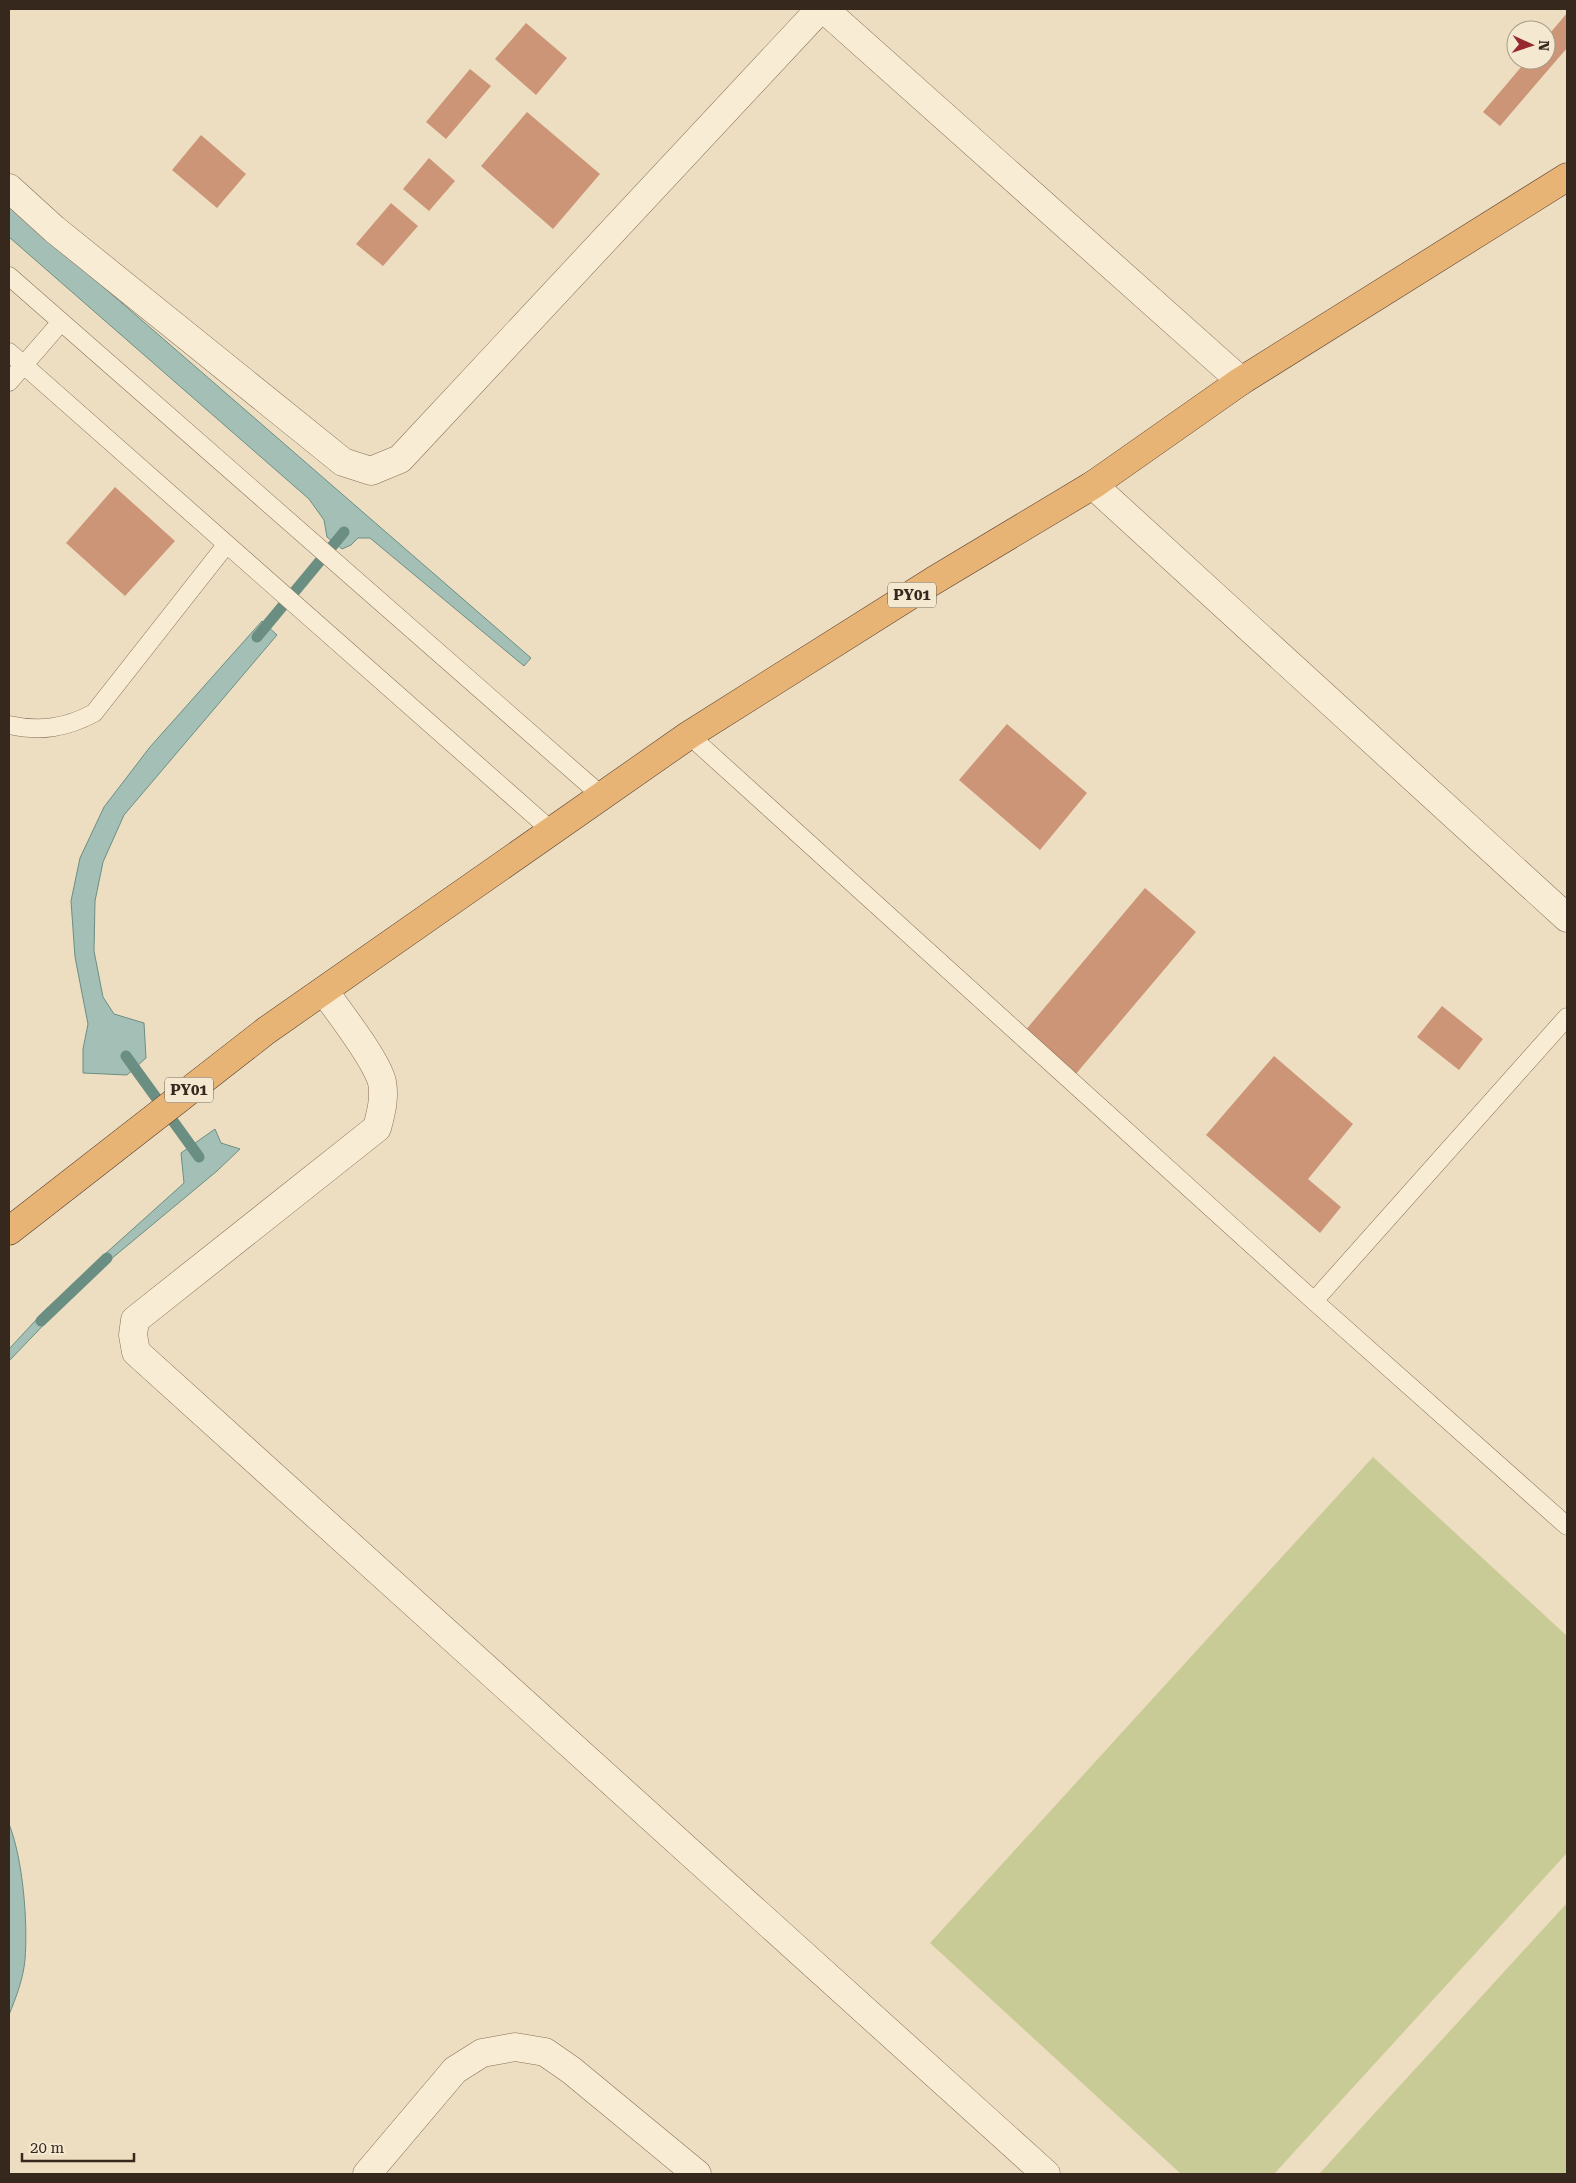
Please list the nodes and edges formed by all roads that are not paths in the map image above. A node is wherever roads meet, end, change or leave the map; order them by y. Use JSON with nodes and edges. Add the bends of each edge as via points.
{"nodes":[{"id":1,"x":822,"y":9,"type":"edge"},
{"id":2,"x":1567,"y":177,"type":"edge"},
{"id":3,"x":9,"y":188,"type":"edge"},
{"id":4,"x":9,"y":276,"type":"edge"},
{"id":5,"x":61,"y":322,"type":"junction"},
{"id":6,"x":9,"y":352,"type":"edge"},
{"id":7,"x":24,"y":365,"type":"junction"},
{"id":8,"x":1241,"y":381,"type":"junction"},
{"id":9,"x":9,"y":382,"type":"edge"},
{"id":10,"x":1093,"y":485,"type":"junction"},
{"id":11,"x":226,"y":545,"type":"junction"},
{"id":12,"x":9,"y":725,"type":"edge"},
{"id":13,"x":689,"y":735,"type":"junction"},
{"id":14,"x":602,"y":796,"type":"junction"},
{"id":15,"x":553,"y":832,"type":"junction"},
{"id":16,"x":1567,"y":918,"type":"edge"},
{"id":17,"x":324,"y":990,"type":"junction"},
{"id":18,"x":1567,"y":1017,"type":"edge"},
{"id":19,"x":9,"y":1232,"type":"edge"},
{"id":20,"x":1314,"y":1302,"type":"junction"},
{"id":21,"x":1567,"y":1526,"type":"edge"},
{"id":22,"x":367,"y":2174,"type":"edge"},
{"id":23,"x":697,"y":2174,"type":"edge"},
{"id":24,"x":1046,"y":2174,"type":"edge"}],
"edges":[{"from":1,"to":3,"type":"street","via":[[400,459],[371,471],[342,462],[54,229]]},
{"from":1,"to":8,"type":"street"},
{"from":2,"to":8,"type":"highway","number":"PY01"},
{"from":4,"to":5,"type":"lane"},
{"from":5,"to":7,"type":"lane"},
{"from":5,"to":14,"type":"lane"},
{"from":6,"to":7,"type":"lane"},
{"from":7,"to":9,"type":"lane"},
{"from":7,"to":11,"type":"lane"},
{"from":8,"to":10,"type":"highway","number":"PY01"},
{"from":10,"to":13,"type":"highway","number":"PY01","via":[[933,581]]},
{"from":10,"to":16,"type":"street"},
{"from":11,"to":12,"type":"lane","via":[[94,713],[74,724],[49,728]]},
{"from":11,"to":15,"type":"lane"},
{"from":13,"to":14,"type":"highway","number":"PY01"},
{"from":13,"to":20,"type":"lane"},
{"from":14,"to":15,"type":"highway","number":"PY01"},
{"from":15,"to":17,"type":"highway","number":"PY01"},
{"from":17,"to":19,"type":"highway","number":"PY01","via":[[267,1030]]},
{"from":17,"to":24,"type":"street","via":[[364,1049],[381,1081],[383,1105],[377,1128],[135,1320],[136,1352]]},
{"from":18,"to":20,"type":"lane"},
{"from":20,"to":21,"type":"lane"},
{"from":22,"to":23,"type":"street","via":[[455,2070],[482,2053],[514,2046],[545,2052],[571,2070]]}]}
